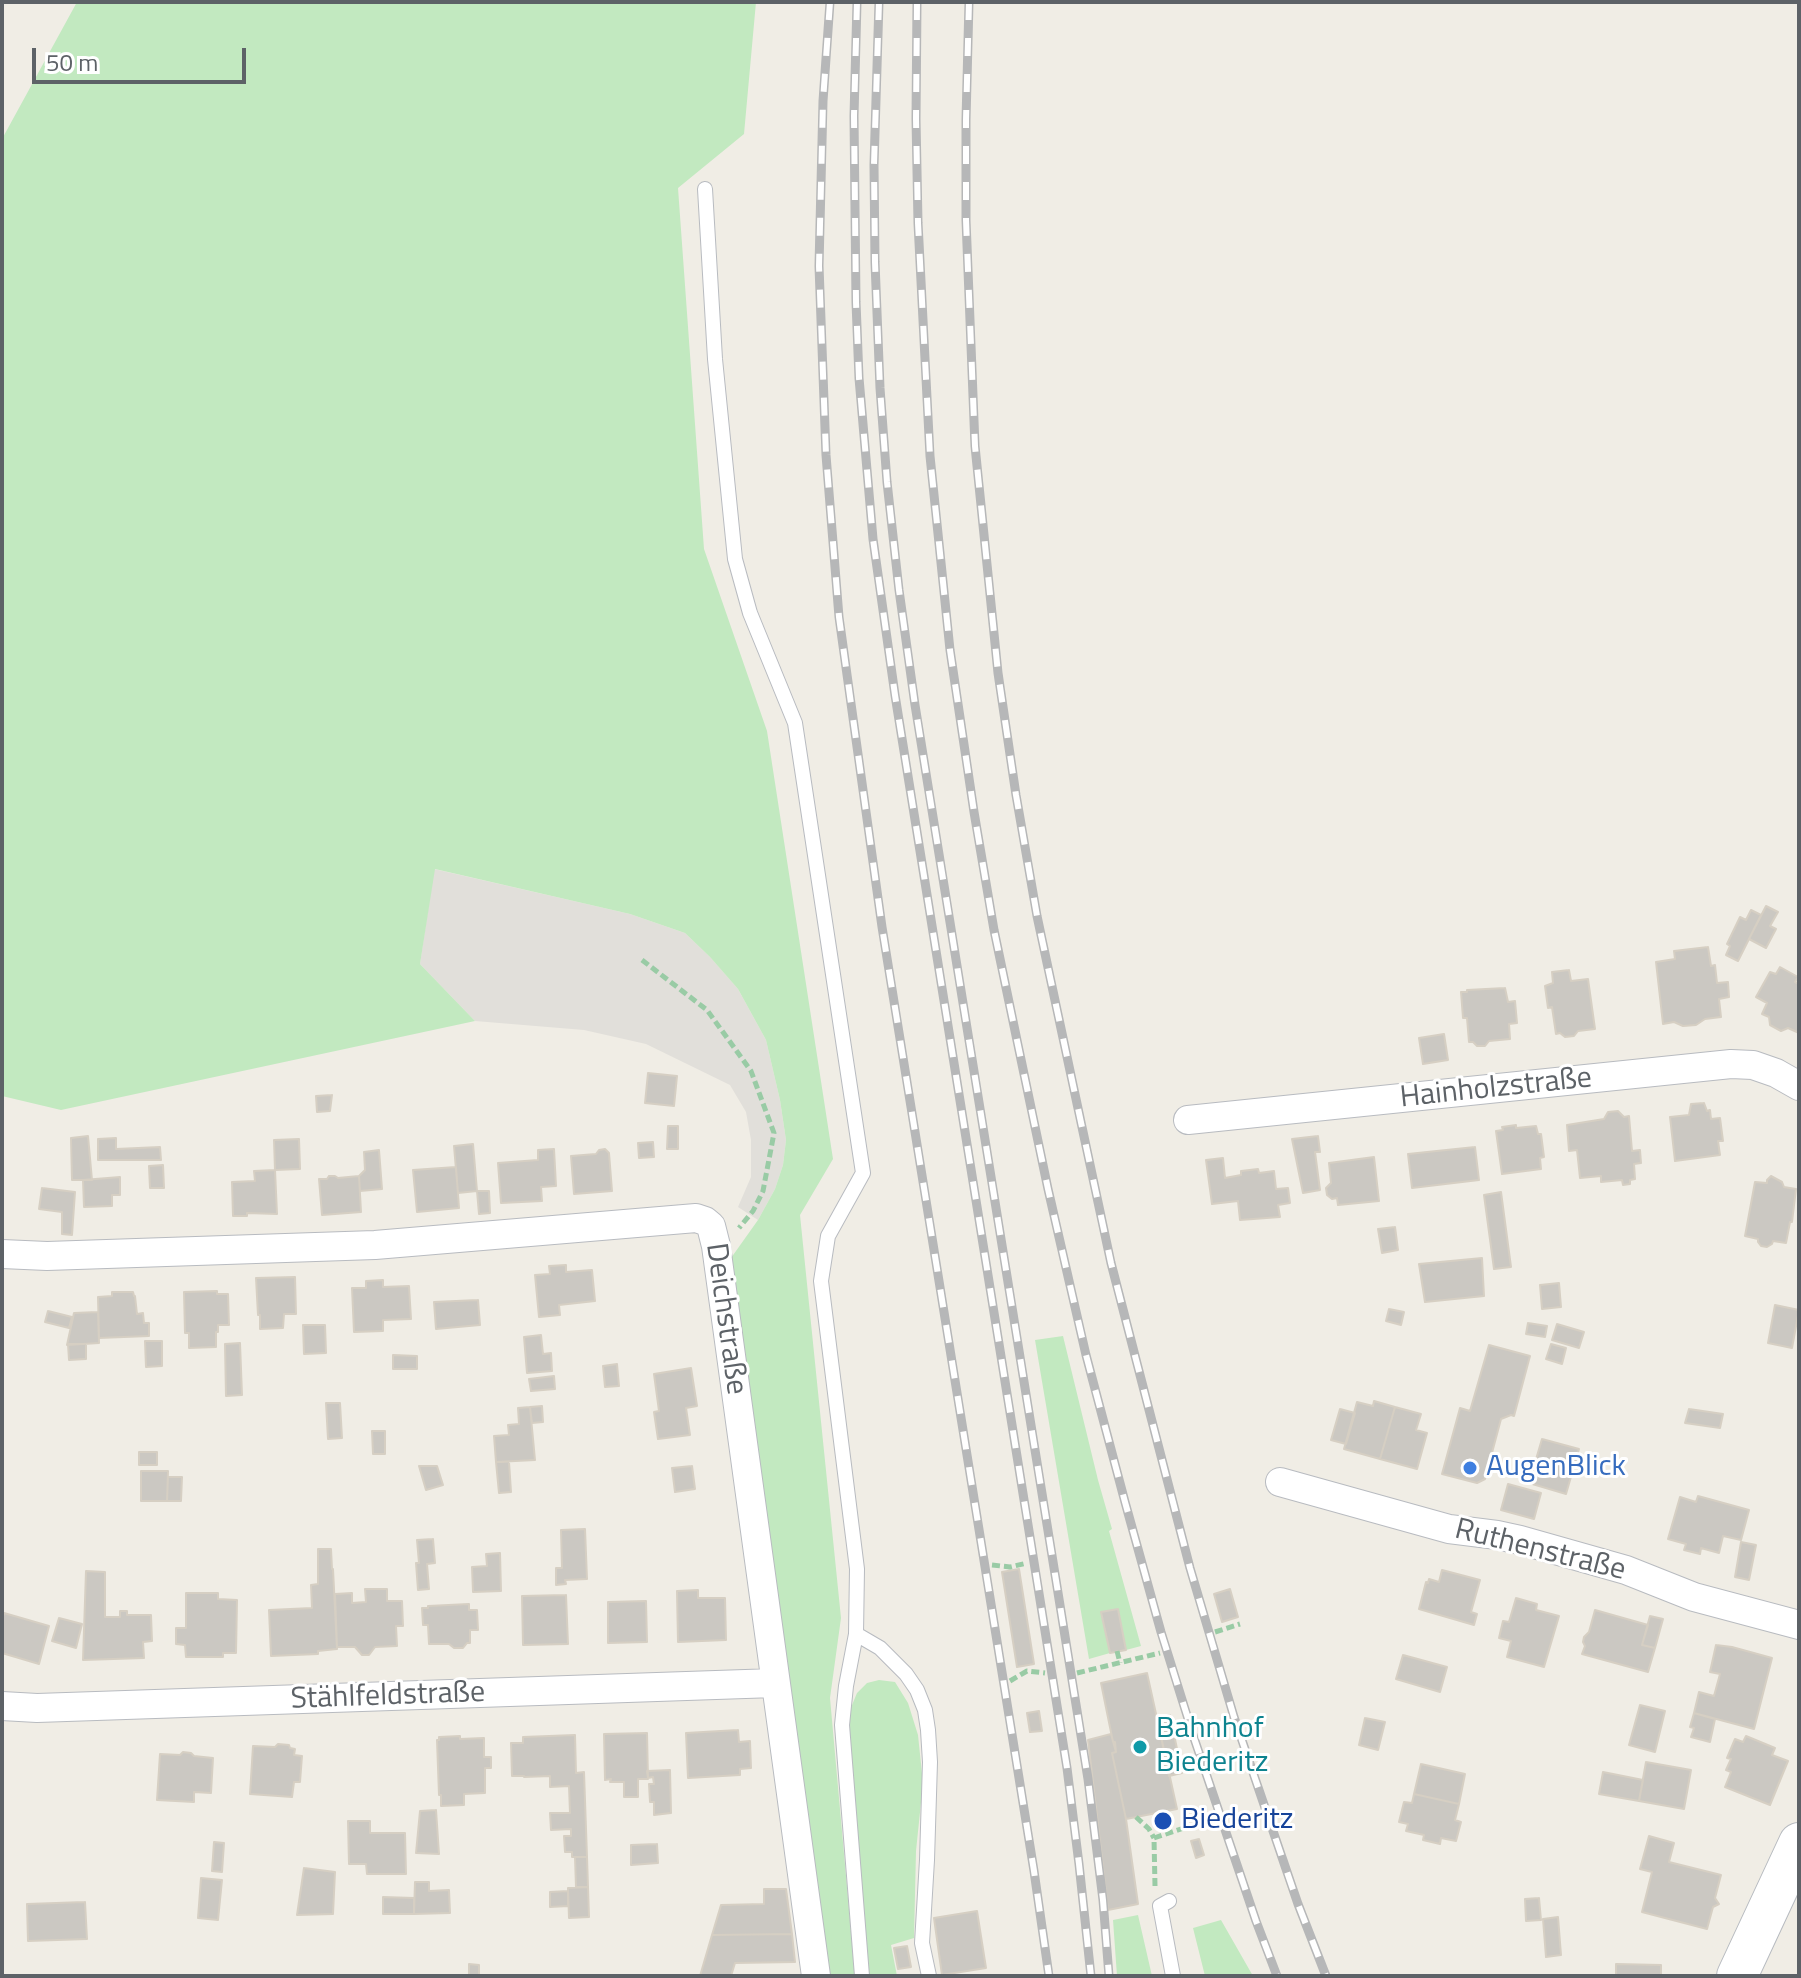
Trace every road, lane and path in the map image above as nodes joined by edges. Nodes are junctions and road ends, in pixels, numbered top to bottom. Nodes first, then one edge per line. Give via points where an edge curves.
1 (705, 189) dead end
2 (642, 960) dead end
3 (1799, 1086) edge
4 (1188, 1120) dead end
5 (716, 1246) junction
6 (2, 1254) edge
7 (1280, 1482) dead end
8 (1027, 1563) dead end
9 (992, 1565) dead end
10 (1240, 1624) dead end
11 (1799, 1625) edge
12 (1215, 1632) dead end
13 (856, 1634) junction
14 (1117, 1651) dead end
15 (1160, 1653) dead end
16 (1120, 1663) junction
17 (1045, 1673) dead end
18 (1077, 1673) dead end
19 (1010, 1681) dead end
20 (775, 1683) junction
21 (2, 1706) edge
22 (1136, 1817) dead end
23 (1184, 1828) dead end
24 (1154, 1838) junction
25 (1799, 1843) edge
26 (1165, 1904) joint
27 (816, 1976) edge
28 (862, 1976) edge
29 (929, 1976) edge
30 (1173, 1976) edge
31 (1737, 1976) edge

1 - 13 lane via 735,559 750,613 795,723 863,1173 828,1236 821,1281 857,1569
2 - 5 path via 707,1010 751,1071 774,1133 763,1191 753,1211
3 - 4 street, Hainholzstraße via 1753,1065 1731,1064
5 - 6 street, Deichstraße via 711,1226 696,1218 375,1245
5 - 20 street, Deichstraße
7 - 11 street, Ruthenstraße via 1449,1529 1520,1540
8 - 9 path
10 - 12 path
13 - 28 lane via 842,1725
13 - 29 lane via 880,1648 906,1674 925,1710 930,1762 922,1943
14 - 16 path
15 - 16 path
16 - 18 path
17 - 19 path via 1027,1671
20 - 21 street, Stählfeldstraße
20 - 27 street, Deichstraße
22 - 24 path
23 - 24 path
24 - 26 path via 1155,1888
25 - 31 street
26 - 30 lane

